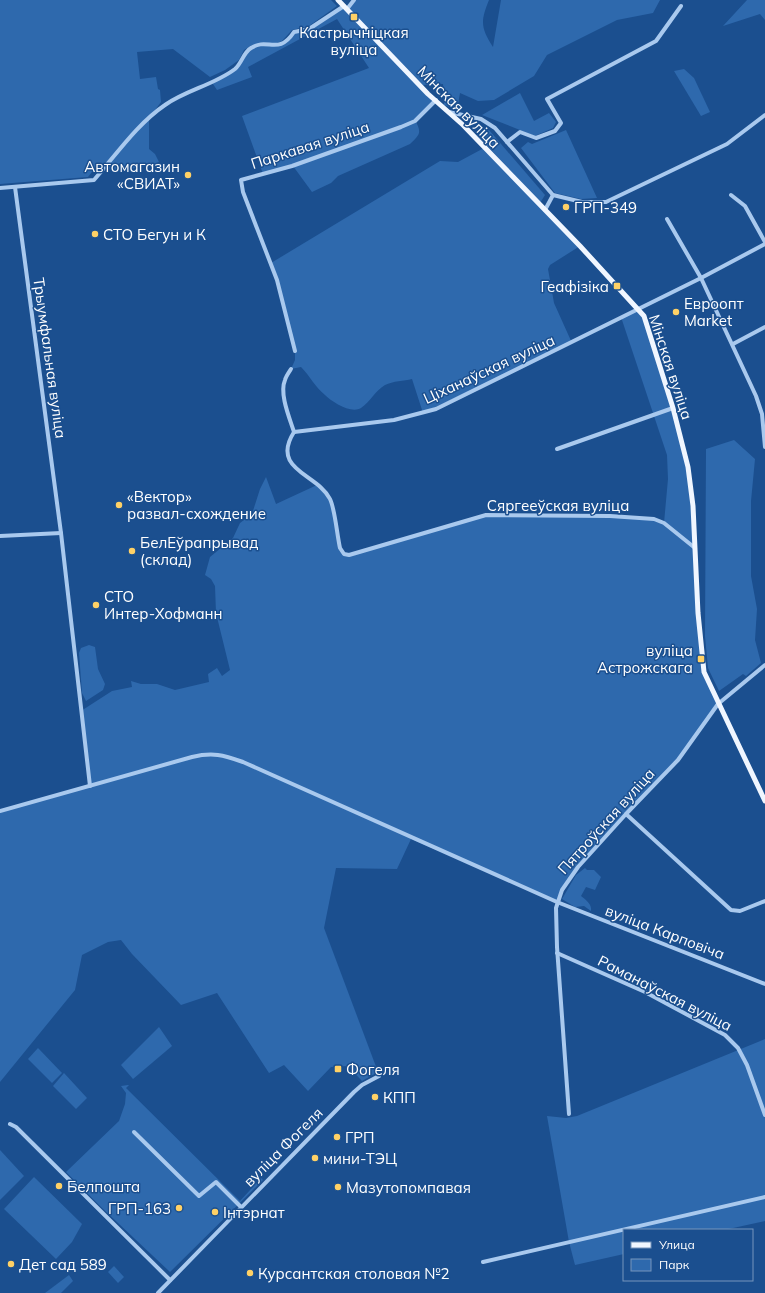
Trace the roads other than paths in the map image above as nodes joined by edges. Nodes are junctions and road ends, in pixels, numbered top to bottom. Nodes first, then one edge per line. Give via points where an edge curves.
1 (338, 0) edge
2 (354, 0) edge
3 (681, 6) dead end
4 (345, 7) junction
5 (436, 100) junction
6 (449, 112) junction
7 (765, 115) edge
8 (507, 142) junction
9 (15, 187) junction
10 (0, 188) edge
11 (554, 195) junction
12 (731, 196) dead end
13 (545, 210) junction
14 (667, 220) dead end
15 (765, 243) edge
16 (701, 278) junction
17 (638, 309) junction
18 (765, 327) edge
19 (733, 344) junction
20 (295, 350) dead end
21 (292, 369) dead end
22 (673, 408) junction
23 (763, 413) edge
24 (294, 432) junction
25 (765, 447) edge
26 (557, 449) dead end
27 (61, 533) junction
28 (0, 536) edge
29 (695, 548) junction
30 (765, 665) edge
31 (718, 704) junction
32 (90, 786) junction
33 (765, 801) edge
34 (0, 811) edge
35 (626, 814) junction
36 (765, 900) edge
37 (557, 902) junction
38 (557, 953) junction
39 (765, 984) edge
40 (379, 1076) dead end
41 (569, 1114) dead end
42 (765, 1115) edge
43 (10, 1124) dead end
44 (134, 1132) dead end
45 (765, 1197) edge
46 (241, 1207) junction
47 (626, 1229) edge
48 (623, 1230) edge
49 (483, 1262) dead end
50 (170, 1280) junction
51 (158, 1293) edge

1 - 4 main road, Мінская вуліца
2 - 4 street
3 - 8 street via 650,46 547,99 561,123 555,131 536,138 520,132
4 - 5 main road, Мінская вуліца
4 - 9 street via 309,29 294,32 282,44 252,47 234,70 163,106 94,180
5 - 6 main road, Мінская вуліца
5 - 20 street, Паркавая вуліца via 415,120 400,127 292,166 240,180 277,280
6 - 8 street via 481,119 495,128
6 - 13 main road, Мінская вуліца
7 - 11 street via 727,144 606,202 582,202
8 - 11 street
9 - 10 street
9 - 27 street, Трыумфальная вуліца
11 - 13 street
12 - 15 street via 745,206
13 - 17 main road, Мінская вуліца
14 - 16 street
15 - 16 street, Ціханаўская вуліца
16 - 17 street, Ціханаўская вуліца
16 - 19 street
17 - 22 main road, Мінская вуліца via 647,322
17 - 24 street, Ціханаўская вуліца via 436,409 394,420
18 - 19 street
19 - 23 street
21 - 24 street via 284,386 285,403
22 - 26 street
22 - 29 main road, Мінская вуліца via 688,467
23 - 25 street
24 - 29 street, Сяргееўская вуліца via 287,452 292,465 330,499 340,548 344,554 349,555 486,515 654,519 664,523
27 - 28 street
27 - 32 street, Трыумфальная вуліца
29 - 31 main road, Мінская вуліца via 702,664
30 - 31 street, Пятроўская вуліца
31 - 33 main road, Мінская вуліца
31 - 35 street, Пятроўская вуліца via 678,760
32 - 34 street, вуліца Карповіча
32 - 37 street, вуліца Карповіча via 192,757 211,753 221,755 243,762
35 - 36 street via 731,910 740,911
35 - 37 street, Пятроўская вуліца via 578,867
37 - 38 street, Пятроўская вуліца
37 - 39 street, вуліца Карповіча
38 - 41 street, Пятроўская вуліца
38 - 42 street, Раманаўская вуліца via 645,992 734,1041
40 - 46 street, вуліца Фогеля via 360,1087
43 - 50 street
44 - 46 street via 199,1196 216,1182
45 - 47 street
46 - 50 street, вуліца Фогеля
48 - 49 street
50 - 51 street, вуліца Фогеля

